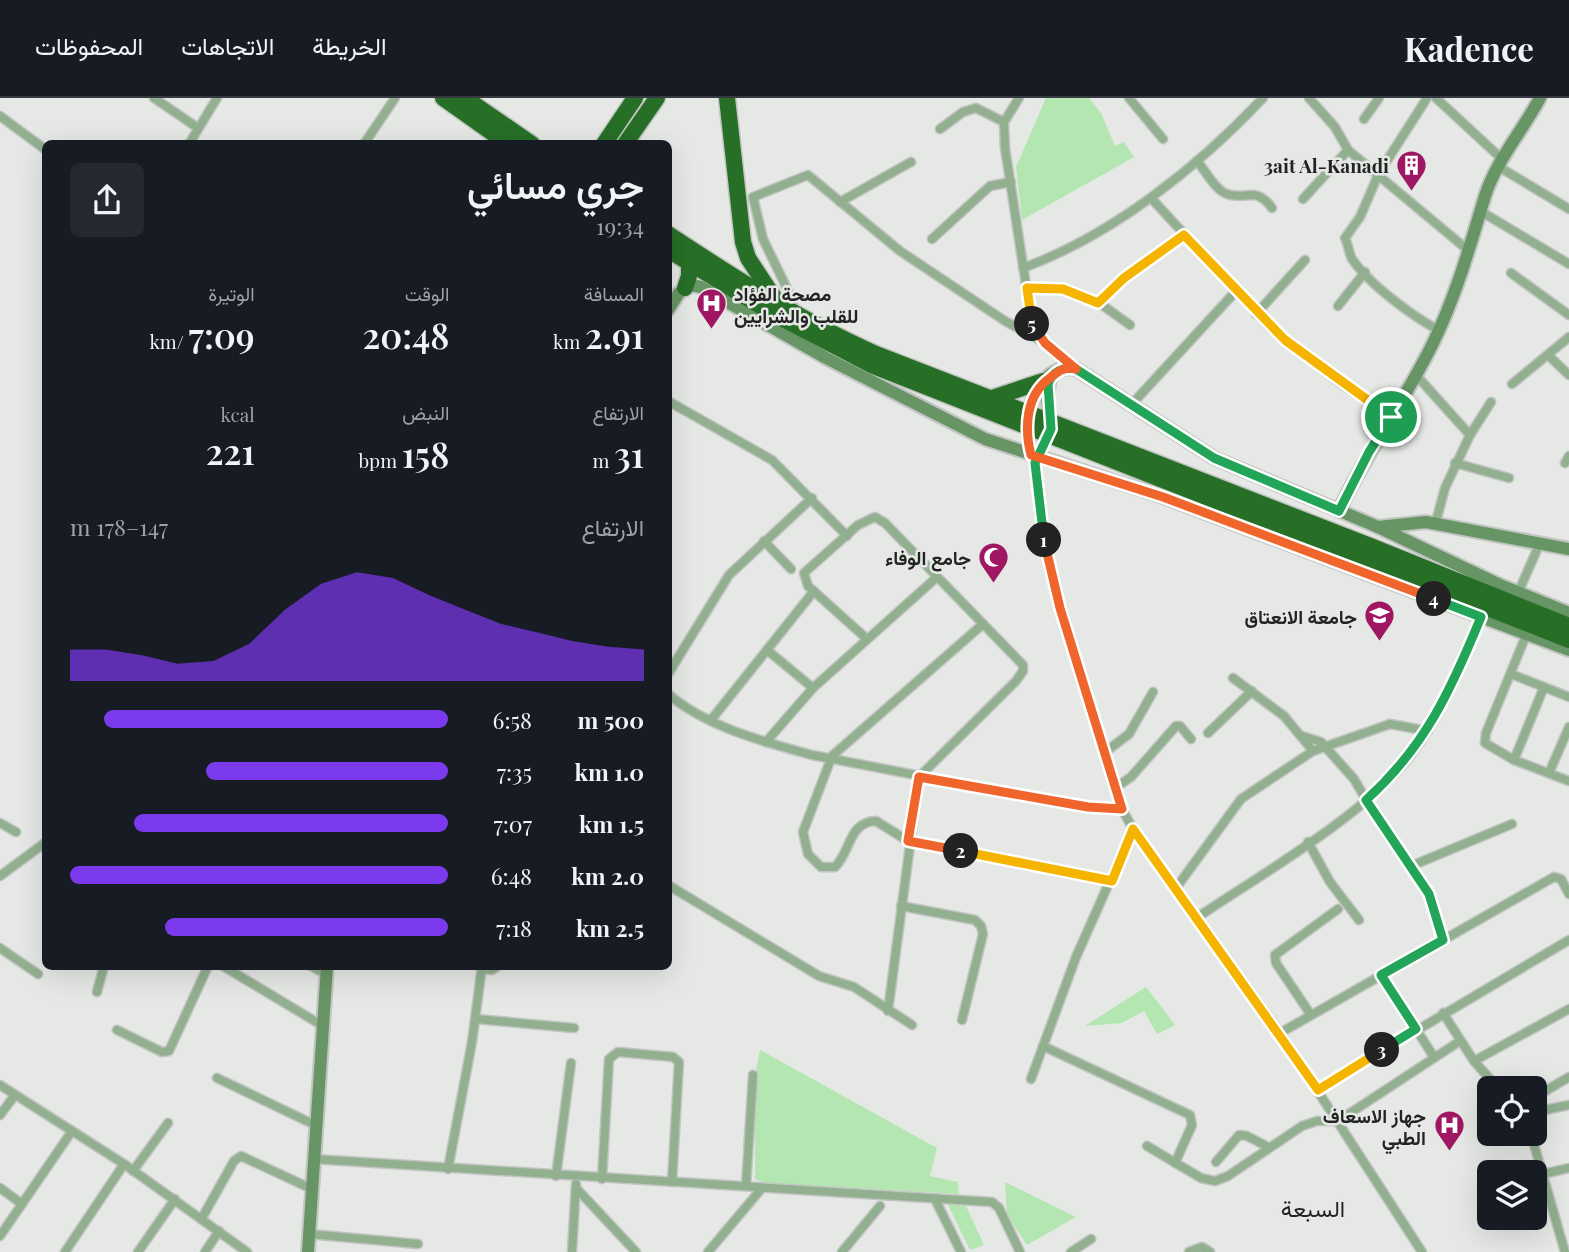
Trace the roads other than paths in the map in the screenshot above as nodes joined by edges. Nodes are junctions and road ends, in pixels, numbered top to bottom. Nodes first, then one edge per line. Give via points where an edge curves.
1 (154, 98) edge
2 (217, 98) edge
3 (395, 98) edge
4 (443, 98) edge
5 (466, 98) edge
6 (635, 98) edge
7 (657, 98) edge
8 (727, 98) edge
9 (1019, 98) edge
10 (1129, 98) edge
11 (1263, 98) edge
12 (1309, 98) edge
13 (1379, 98) edge
14 (1427, 98) edge
15 (1436, 98) edge
16 (1540, 98) edge
17 (0, 116) edge
18 (1364, 119) dead end
19 (1004, 122) junction
20 (198, 128) junction
21 (940, 129) dead end
22 (1163, 139) dead end
23 (191, 140) edge
24 (367, 140) edge
25 (502, 140) edge
26 (526, 140) edge
27 (607, 140) edge
28 (628, 140) edge
29 (42, 147) edge
30 (1348, 150) junction
31 (1197, 160) junction
32 (911, 162) dead end
33 (1501, 163) junction
34 (1379, 173) junction
35 (1011, 182) junction
36 (1151, 198) junction
37 (1303, 199) dead end
38 (840, 202) junction
39 (1272, 208) dead end
40 (1569, 209) edge
41 (1482, 212) junction
42 (1184, 235) junction
43 (672, 236) edge
44 (932, 239) dead end
45 (1469, 251) junction
46 (672, 252) edge
47 (1305, 260) dead end
48 (688, 262) junction
49 (1569, 264) edge
50 (1024, 268) junction
51 (1365, 272) junction
52 (1511, 273) dead end
53 (685, 288) junction
54 (1027, 288) junction
55 (1236, 291) junction
56 (1098, 303) junction
57 (672, 305) edge
58 (783, 305) junction
59 (1338, 306) dead end
60 (1256, 314) junction
61 (1569, 316) edge
62 (1130, 325) dead end
63 (1438, 330) junction
64 (1569, 337) edge
65 (1045, 343) junction
66 (1548, 355) junction
67 (1076, 369) junction
68 (1416, 375) junction
69 (1569, 375) edge
70 (1046, 380) junction
71 (1513, 384) dead end
72 (989, 399) junction
73 (1491, 402) dead end
74 (672, 403) edge
75 (1132, 404) junction
76 (1391, 417) junction
77 (1029, 421) junction
78 (1470, 435) junction
79 (1042, 447) junction
80 (1455, 463) junction
81 (1509, 478) dead end
82 (812, 498) junction
83 (1339, 511) junction
84 (1435, 525) junction
85 (1378, 527) junction
86 (846, 536) junction
87 (764, 541) junction
88 (1540, 543) junction
89 (1569, 549) edge
90 (792, 569) dead end
91 (937, 578) junction
92 (814, 591) junction
93 (1518, 593) junction
94 (1569, 613) edge
95 (1481, 617) junction
96 (983, 624) junction
97 (1569, 626) edge
98 (1527, 634) junction
99 (867, 639) junction
100 (1569, 640) edge
101 (767, 650) junction
102 (1569, 650) edge
103 (672, 667) edge
104 (1511, 674) junction
105 (1233, 678) dead end
106 (1544, 687) junction
107 (813, 688) junction
108 (1252, 691) junction
109 (1153, 692) dead end
110 (672, 696) edge
111 (1569, 697) edge
112 (711, 720) junction
113 (1569, 727) edge
114 (1428, 731) junction
115 (1208, 733) dead end
116 (1301, 736) junction
117 (1191, 739) dead end
118 (766, 742) junction
119 (1325, 746) junction
120 (1313, 751) junction
121 (1104, 753) junction
122 (830, 759) junction
123 (1514, 760) junction
124 (1549, 773) junction
125 (919, 777) junction
126 (1569, 781) edge
127 (1115, 788) junction
128 (1366, 800) junction
129 (1122, 809) junction
130 (0, 823) edge
131 (1512, 824) dead end
132 (1133, 829) junction
133 (16, 832) dead end
134 (908, 841) junction
135 (1308, 842) junction
136 (42, 845) edge
137 (1410, 866) junction
138 (0, 876) edge
139 (1112, 881) junction
140 (672, 887) edge
141 (1176, 888) junction
142 (1569, 894) edge
143 (901, 906) junction
144 (1338, 909) dead end
145 (1198, 916) junction
146 (1359, 920) dead end
147 (1443, 940) junction
148 (1569, 940) edge
149 (0, 948) edge
150 (102, 970) edge
151 (206, 970) edge
152 (230, 970) edge
153 (327, 970) edge
154 (482, 970) edge
155 (38, 974) dead end
156 (1381, 975) junction
157 (97, 992) dead end
158 (1569, 1009) edge
159 (888, 1011) junction
160 (1443, 1013) junction
161 (1311, 1015) junction
162 (476, 1019) junction
163 (962, 1020) dead end
164 (912, 1025) dead end
165 (323, 1026) junction
166 (573, 1028) dead end
167 (1416, 1029) junction
168 (117, 1030) dead end
169 (1280, 1033) junction
170 (1460, 1041) junction
171 (1043, 1046) junction
172 (1434, 1057) junction
173 (1474, 1061) junction
174 (571, 1063) dead end
175 (753, 1075) dead end
176 (1487, 1076) edge
177 (1569, 1077) edge
178 (217, 1078) dead end
179 (1031, 1079) dead end
180 (0, 1085) edge
181 (1318, 1090) junction
182 (1547, 1090) edge
183 (15, 1095) junction
184 (1569, 1105) edge
185 (1547, 1110) edge
186 (0, 1115) edge
187 (1338, 1121) junction
188 (168, 1123) dead end
189 (315, 1125) junction
190 (72, 1130) junction
191 (1147, 1146) dead end
192 (1268, 1147) junction
193 (313, 1159) junction
194 (1216, 1162) dead end
195 (1175, 1163) junction
196 (124, 1164) junction
197 (1569, 1168) edge
198 (448, 1169) junction
199 (133, 1171) junction
200 (1547, 1173) edge
201 (556, 1176) junction
202 (576, 1177) junction
203 (602, 1179) junction
204 (671, 1182) junction
205 (746, 1186) junction
206 (0, 1188) edge
207 (576, 1188) junction
208 (762, 1188) junction
209 (1547, 1188) edge
210 (312, 1189) junction
211 (174, 1199) junction
212 (935, 1199) junction
213 (22, 1204) junction
214 (880, 1206) dead end
215 (202, 1218) junction
216 (219, 1231) junction
217 (309, 1234) junction
218 (0, 1236) edge
219 (1091, 1239) dead end
220 (418, 1244) dead end
221 (65, 1252) edge
222 (138, 1252) edge
223 (205, 1252) edge
224 (247, 1252) edge
225 (308, 1252) edge
226 (572, 1252) edge
227 (636, 1252) edge
228 (708, 1252) edge
229 (842, 1252) edge
230 (961, 1252) edge
231 (1020, 1252) edge
232 (1071, 1252) edge
233 (1189, 1252) edge
234 (1210, 1252) edge
235 (1422, 1252) edge
236 (1565, 1252) edge

1 - 20 street
2 - 20 street
3 - 24 street
4 - 25 highway
5 - 26 highway
6 - 27 highway
7 - 28 highway
8 - 58 highway via 743,242 748,258
9 - 19 street
10 - 22 street
11 - 31 street
12 - 30 street
13 - 18 street
14 - 34 street
15 - 33 street
16 - 33 street
17 - 29 street
19 - 21 street via 976,108
19 - 35 street
20 - 23 street
30 - 34 street
30 - 37 street
31 - 36 street
31 - 39 street via 1223,192 1253,194
32 - 38 street
33 - 40 street
33 - 41 street
34 - 45 street
34 - 51 street via 1360,217 1345,237 1350,255
35 - 44 street via 990,186
35 - 50 street
36 - 42 street
36 - 50 street via 1055,256
38 - 58 street via 808,174 753,197 763,239 793,301
38 - 65 street via 900,251
41 - 45 street
41 - 49 street
42 - 55 street
42 - 56 street
43 - 58 highway
45 - 63 street
46 - 48 highway
47 - 60 street
48 - 53 highway
48 - 77 highway via 841,351
50 - 54 street
51 - 59 street
51 - 63 street via 1409,313
52 - 61 street
53 - 57 street
53 - 79 street via 701,287 985,439
54 - 56 street via 1063,289
54 - 65 street via 1032,324
55 - 60 street
55 - 75 street
56 - 62 street
58 - 72 highway via 876,355
60 - 76 street via 1304,356
63 - 68 street
64 - 66 street
65 - 67 street
66 - 69 street
66 - 71 street
67 - 70 street via 1062,369
67 - 75 street
68 - 76 street
68 - 78 street
70 - 72 highway
70 - 77 street via 1032,398
70 - 79 street
72 - 77 highway
73 - 78 street
74 - 82 street via 772,460
75 - 83 street via 1214,458
76 - 83 street
77 - 79 highway
77 - 79 street
78 - 80 street
79 - 95 street
79 - 97 highway
79 - 100 highway via 1372,560
79 - 121 street via 1049,566
80 - 81 street
80 - 84 street
82 - 86 street
82 - 87 street
83 - 85 street
84 - 85 street via 1413,522
84 - 88 street
85 - 93 street
86 - 91 street via 875,517
86 - 92 street via 806,569 804,579
87 - 90 street
87 - 103 street via 722,585
88 - 89 street
88 - 93 street
91 - 96 street
91 - 99 street
92 - 99 street
92 - 101 street
93 - 94 street
95 - 98 street
95 - 114 street
96 - 122 street
96 - 125 street via 1019,660 1023,671
98 - 102 street
98 - 104 street
99 - 107 street
101 - 107 street
101 - 112 street
104 - 106 street
104 - 123 street via 1484,740
105 - 108 street
106 - 111 street
106 - 123 street
107 - 118 street
108 - 115 street
108 - 116 street
109 - 121 street via 1129,734
110 - 112 street
112 - 118 street
113 - 124 street
114 - 119 street via 1390,724
114 - 128 street via 1409,758
116 - 119 street via 1316,738
116 - 120 street
117 - 127 street via 1176,726
118 - 122 street
119 - 120 street
119 - 128 street
120 - 141 street via 1241,799
121 - 127 street
122 - 125 street
122 - 134 street via 804,827 804,844 811,858 825,869 835,867 853,834 871,821 881,822
123 - 124 street
124 - 126 street
125 - 129 street
125 - 134 street
127 - 129 street
128 - 135 street
128 - 137 street
129 - 132 street
130 - 133 street
131 - 137 street
132 - 139 street
132 - 141 street
134 - 139 street
134 - 143 street
135 - 145 street
135 - 146 street
136 - 138 street
137 - 147 street via 1429,894
139 - 171 street via 1076,957
140 - 159 street via 819,976 854,988
141 - 145 street
142 - 147 street via 1561,879 1554,877
143 - 159 street
143 - 163 street via 975,920 981,926 983,934
144 - 161 street via 1275,955
145 - 169 street
147 - 156 street
148 - 160 street
149 - 155 street
150 - 157 street
151 - 168 street via 169,1051 162,1052
152 - 165 street
153 - 165 street
154 - 162 street
156 - 161 street
156 - 167 street
158 - 173 street
159 - 164 street
160 - 167 street
160 - 170 street
161 - 169 street
162 - 166 street
162 - 198 street
165 - 189 street
167 - 172 street
167 - 181 street
169 - 181 street
170 - 172 street
170 - 173 street
171 - 179 street
171 - 195 street via 1190,1115 1192,1125
172 - 187 street
173 - 176 street
174 - 201 street
175 - 205 street
177 - 182 street
178 - 189 street
180 - 183 street
181 - 187 street
183 - 186 street
183 - 190 street
184 - 185 street
187 - 192 street via 1310,1123
187 - 235 street
188 - 199 street
189 - 193 street
190 - 196 street
190 - 213 street
191 - 195 street
192 - 194 street via 1239,1135
192 - 195 street via 1215,1181
193 - 198 street
193 - 210 street
196 - 199 street
196 - 221 street
197 - 200 street
198 - 201 street
199 - 211 street
201 - 202 street
202 - 203 street
202 - 207 street
203 - 204 street
203 - 204 street via 609,1059 618,1052 673,1057 679,1062
204 - 205 street
205 - 208 street
206 - 213 street
207 - 226 street
207 - 227 street
208 - 212 street
208 - 228 street
209 - 236 street
210 - 215 street via 241,1156
210 - 217 street
211 - 215 street
211 - 222 street
212 - 230 street
212 - 231 street via 994,1203
213 - 218 street
214 - 229 street
215 - 216 street
216 - 223 street
216 - 224 street
217 - 220 street
217 - 225 street
219 - 232 street
233 - 234 street via 1202,1247

